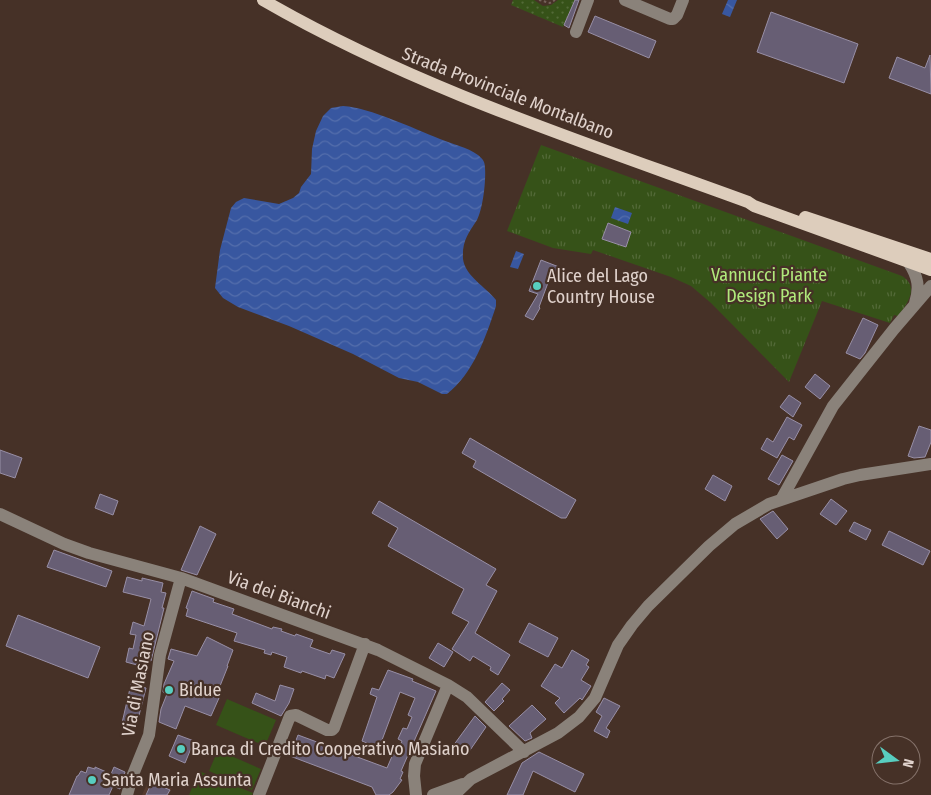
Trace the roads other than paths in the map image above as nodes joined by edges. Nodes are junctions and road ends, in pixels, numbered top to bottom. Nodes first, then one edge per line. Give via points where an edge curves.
1 (263, 0) edge
2 (588, 0) edge
3 (625, 0) edge
4 (683, 0) edge
5 (576, 32) dead end
6 (748, 202) junction
7 (931, 259) edge
8 (909, 263) junction
9 (931, 270) edge
10 (931, 286) edge
11 (931, 297) edge
12 (915, 304) junction
13 (894, 329) junction
14 (931, 464) edge
15 (781, 500) junction
16 (0, 514) edge
17 (181, 578) junction
18 (365, 644) junction
19 (448, 685) junction
20 (524, 752) junction
21 (414, 782) junction
22 (465, 784) junction
23 (437, 794) edge
24 (127, 795) edge
25 (260, 795) edge
26 (416, 795) edge
27 (454, 795) edge

1 - 6 main road, Strada Provinciale Montalbano via 366,55 428,83
2 - 5 street
3 - 4 street via 673,19
6 - 7 main road, Strada Provinciale Montalbano via 755,201
6 - 8 main road, Strada Provinciale Montalbano
8 - 9 main road, Strada Provinciale Montalbano
8 - 12 street via 918,282
10 - 12 street
11 - 13 street
12 - 13 street
13 - 15 street via 833,406
14 - 15 street via 852,476
15 - 20 street via 764,506 735,524 695,559 625,634 588,707 569,725
16 - 17 street, Via dei Bianchi via 88,553
17 - 18 street, Via dei Bianchi
17 - 24 street, Via di Masiano via 160,655 149,735
18 - 19 street, Via dei Bianchi
18 - 25 street via 334,728 327,730 296,715 290,716
19 - 20 street, Via dei Bianchi via 475,704
19 - 21 street via 415,764
20 - 22 street
21 - 23 street
21 - 26 street
22 - 23 street
22 - 27 street

